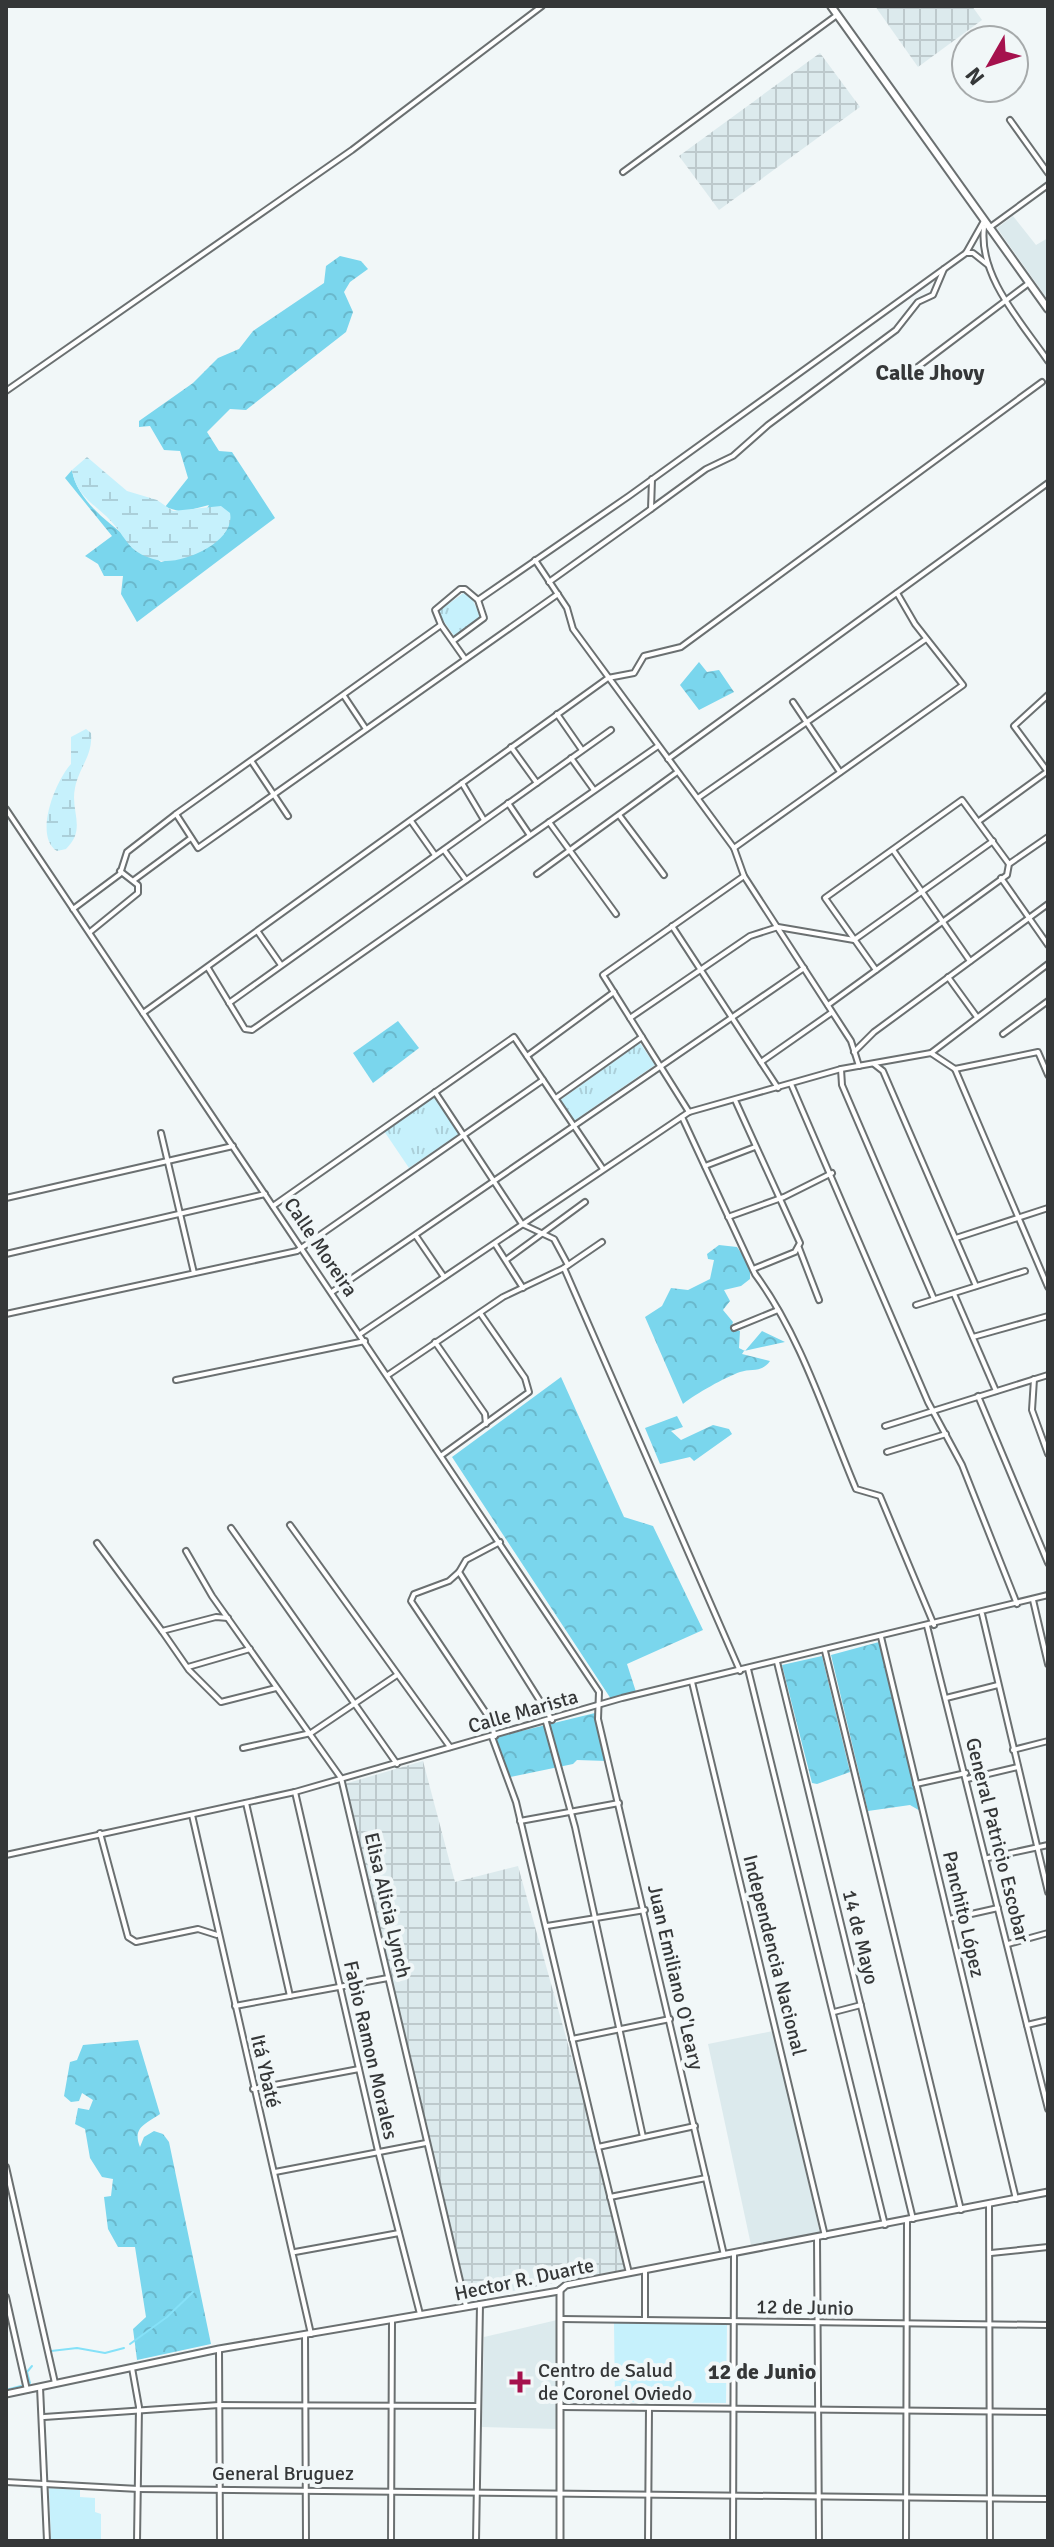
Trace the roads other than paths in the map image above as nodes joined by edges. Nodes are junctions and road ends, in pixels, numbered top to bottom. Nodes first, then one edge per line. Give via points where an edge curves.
1 (542, 6) edge
2 (831, 6) edge
3 (837, 15) junction
4 (1010, 120) dead end
5 (623, 172) dead end
6 (1048, 173) edge
7 (1048, 185) edge
8 (984, 221) junction
9 (989, 228) junction
10 (966, 253) junction
11 (990, 267) junction
12 (944, 269) junction
13 (1029, 283) junction
14 (1006, 301) junction
15 (1048, 309) edge
16 (1048, 361) edge
17 (915, 369) dead end
18 (1042, 382) dead end
19 (6, 391) edge
20 (652, 479) junction
21 (1048, 483) edge
22 (651, 509) junction
23 (535, 560) junction
24 (549, 582) junction
25 (897, 593) junction
26 (558, 594) junction
27 (478, 600) junction
28 (441, 625) junction
29 (926, 639) junction
30 (453, 641) junction
31 (465, 659) junction
32 (608, 678) junction
33 (1048, 695) edge
34 (344, 696) junction
35 (793, 702) dead end
36 (557, 714) junction
37 (807, 722) junction
38 (366, 729) junction
39 (611, 730) dead end
40 (658, 746) junction
41 (511, 747) junction
42 (582, 750) junction
43 (571, 758) junction
44 (667, 759) junction
45 (252, 761) junction
46 (1048, 771) edge
47 (840, 772) junction
48 (676, 773) junction
49 (462, 783) junction
50 (537, 783) junction
51 (594, 790) junction
52 (274, 793) junction
53 (698, 798) junction
54 (508, 803) junction
55 (6, 809) edge
56 (176, 814) junction
57 (619, 815) junction
58 (288, 816) dead end
59 (484, 820) junction
60 (411, 821) junction
61 (979, 821) junction
62 (549, 822) junction
63 (530, 835) junction
64 (1048, 837) edge
65 (191, 838) junction
66 (993, 841) junction
67 (734, 848) junction
68 (443, 849) junction
69 (570, 850) junction
70 (893, 850) junction
71 (435, 855) junction
72 (1009, 864) junction
73 (120, 871) junction
74 (537, 874) dead end
75 (664, 875) dead end
76 (744, 876) junction
77 (1001, 878) junction
78 (134, 880) junction
79 (466, 880) junction
80 (922, 892) junction
81 (1048, 904) edge
82 (73, 909) junction
83 (616, 914) dead end
84 (1027, 918) junction
85 (942, 920) junction
86 (672, 926) junction
87 (778, 927) junction
88 (258, 932) junction
89 (89, 933) junction
90 (854, 940) junction
91 (1048, 945) edge
92 (970, 961) junction
93 (1048, 964) edge
94 (281, 965) junction
95 (208, 968) junction
96 (804, 968) junction
97 (701, 970) junction
98 (876, 970) junction
99 (948, 977) junction
100 (614, 992) junction
101 (1048, 1002) edge
102 (229, 1003) junction
103 (828, 1005) junction
104 (143, 1013) junction
105 (832, 1013) junction
106 (732, 1017) junction
107 (977, 1017) junction
108 (630, 1018) junction
109 (1003, 1034) dead end
110 (642, 1037) junction
111 (854, 1052) junction
112 (931, 1053) junction
113 (527, 1056) junction
114 (761, 1062) junction
115 (874, 1064) junction
116 (661, 1066) junction
117 (859, 1066) junction
118 (841, 1069) junction
119 (955, 1069) junction
120 (1048, 1075) edge
121 (543, 1080) junction
122 (791, 1084) junction
123 (778, 1088) junction
124 (435, 1092) junction
125 (556, 1099) junction
126 (735, 1099) junction
127 (689, 1112) junction
128 (682, 1116) junction
129 (574, 1126) junction
130 (161, 1133) dead end
131 (463, 1135) junction
132 (233, 1146) junction
133 (755, 1147) junction
134 (168, 1161) junction
135 (705, 1166) junction
136 (603, 1169) junction
137 (832, 1173) junction
138 (494, 1182) junction
139 (265, 1194) junction
140 (6, 1198) edge
141 (779, 1199) junction
142 (585, 1202) dead end
143 (273, 1206) junction
144 (1048, 1208) edge
145 (180, 1214) junction
146 (728, 1217) junction
147 (1018, 1217) junction
148 (522, 1224) junction
149 (541, 1234) junction
150 (416, 1235) junction
151 (956, 1238) junction
152 (602, 1242) dead end
153 (495, 1244) junction
154 (302, 1248) junction
155 (799, 1248) junction
156 (6, 1254) edge
157 (506, 1260) junction
158 (566, 1266) junction
159 (753, 1269) junction
160 (1025, 1271) dead end
161 (194, 1273) junction
162 (444, 1277) junction
163 (976, 1286) junction
164 (1048, 1287) edge
165 (523, 1288) junction
166 (332, 1292) junction
167 (954, 1294) junction
168 (934, 1299) junction
169 (819, 1300) dead end
170 (916, 1305) dead end
171 (778, 1310) junction
172 (480, 1313) junction
173 (6, 1314) edge
174 (1048, 1316) edge
175 (734, 1328) dead end
176 (360, 1334) junction
177 (973, 1337) junction
178 (365, 1341) junction
179 (435, 1342) junction
180 (388, 1375) junction
181 (1048, 1375) edge
182 (1034, 1379) junction
183 (176, 1380) dead end
184 (996, 1391) junction
185 (978, 1396) junction
186 (933, 1411) junction
187 (486, 1425) junction
188 (885, 1426) dead end
189 (946, 1434) junction
190 (887, 1452) dead end
191 (1048, 1454) edge
192 (442, 1455) junction
193 (290, 1525) dead end
194 (231, 1528) dead end
195 (500, 1542) junction
196 (97, 1543) dead end
197 (186, 1551) dead end
198 (1048, 1563) edge
199 (459, 1572) junction
200 (1048, 1595) edge
201 (1033, 1600) junction
202 (1017, 1604) junction
203 (981, 1613) junction
204 (228, 1618) junction
205 (930, 1626) junction
206 (162, 1631) junction
207 (881, 1637) junction
208 (250, 1649) junction
209 (825, 1651) junction
210 (777, 1662) junction
211 (1048, 1664) edge
212 (188, 1667) junction
213 (748, 1669) junction
214 (740, 1671) junction
215 (397, 1675) junction
216 (692, 1682) junction
217 (998, 1685) junction
218 (276, 1688) junction
219 (946, 1698) junction
220 (354, 1703) junction
221 (601, 1707) junction
222 (549, 1721) junction
223 (311, 1733) junction
224 (494, 1737) junction
225 (1048, 1741) edge
226 (243, 1748) dead end
227 (450, 1748) junction
228 (1013, 1750) junction
229 (397, 1764) junction
230 (1018, 1767) junction
231 (967, 1776) junction
232 (341, 1778) junction
233 (916, 1784) junction
234 (295, 1792) junction
235 (246, 1803) junction
236 (619, 1803) junction
237 (571, 1813) junction
238 (192, 1815) junction
239 (520, 1821) junction
240 (100, 1833) junction
241 (1048, 1845) edge
242 (1038, 1847) junction
243 (6, 1855) edge
244 (988, 1858) junction
245 (1048, 1892) edge
246 (998, 1908) junction
247 (645, 1910) junction
248 (594, 1919) junction
249 (949, 1919) junction
250 (547, 1926) junction
251 (1048, 1933) edge
252 (217, 1935) junction
253 (1007, 1944) junction
254 (388, 1978) junction
255 (341, 1986) junction
256 (290, 1996) junction
257 (861, 2005) junction
258 (235, 2006) junction
259 (834, 2012) junction
260 (670, 2019) junction
261 (1048, 2020) edge
262 (1027, 2025) junction
263 (621, 2031) junction
264 (572, 2039) junction
265 (359, 2069) junction
266 (253, 2089) junction
267 (1048, 2109) edge
268 (695, 2126) junction
269 (643, 2137) junction
270 (426, 2143) junction
271 (598, 2147) junction
272 (378, 2151) junction
273 (6, 2167) edge
274 (275, 2172) junction
275 (707, 2178) junction
276 (1048, 2192) edge
277 (610, 2197) junction
278 (1016, 2199) junction
279 (989, 2204) junction
280 (961, 2210) junction
281 (910, 2220) junction
282 (885, 2225) junction
283 (399, 2233) junction
284 (825, 2236) junction
285 (817, 2238) junction
286 (1048, 2247) edge
287 (294, 2252) junction
288 (990, 2253) junction
289 (734, 2254) junction
290 (724, 2255) junction
291 (645, 2270) junction
292 (629, 2273) junction
293 (560, 2290) junction
294 (6, 2297) edge
295 (480, 2304) junction
296 (467, 2308) junction
297 (420, 2316) junction
298 (561, 2319) junction
299 (645, 2319) junction
300 (392, 2321) junction
301 (733, 2321) junction
302 (820, 2324) junction
303 (907, 2325) junction
304 (1048, 2325) edge
305 (991, 2326) junction
306 (308, 2335) junction
307 (219, 2349) junction
308 (132, 2367) junction
309 (55, 2384) junction
310 (40, 2387) junction
311 (27, 2390) junction
312 (6, 2394) edge
313 (219, 2405) junction
314 (308, 2405) junction
315 (392, 2406) junction
316 (478, 2406) junction
317 (139, 2407) junction
318 (562, 2407) junction
319 (649, 2408) junction
320 (819, 2408) junction
321 (732, 2409) junction
322 (906, 2410) junction
323 (991, 2412) junction
324 (1048, 2412) edge
325 (44, 2417) junction
326 (6, 2482) edge
327 (45, 2483) junction
328 (139, 2489) junction
329 (220, 2489) junction
330 (307, 2489) junction
331 (392, 2489) junction
332 (477, 2490) junction
333 (561, 2491) junction
334 (648, 2493) junction
335 (733, 2495) junction
336 (818, 2496) junction
337 (905, 2496) junction
338 (990, 2498) junction
339 (1048, 2499) edge
340 (47, 2541) edge
341 (137, 2541) edge
342 (220, 2541) edge
343 (306, 2541) edge
344 (391, 2541) edge
345 (476, 2541) edge
346 (560, 2541) edge
347 (648, 2541) edge
348 (733, 2541) edge
349 (819, 2541) edge
350 (906, 2541) edge
351 (990, 2541) edge

1 - 19 street via 352,150
2 - 3 main road
3 - 5 street
3 - 8 main road
4 - 6 street
7 - 9 street
8 - 9 main road
8 - 10 street
8 - 11 street via 982,240
9 - 13 main road
10 - 11 street
10 - 12 street
11 - 14 street
12 - 20 street
12 - 22 street via 933,295 918,302 896,330 733,456
13 - 14 street
13 - 15 main road
14 - 16 street
14 - 17 street
18 - 32 street via 681,647 644,656 634,673
20 - 22 street
20 - 23 street
21 - 25 street
22 - 24 street
23 - 24 street
23 - 27 street
24 - 26 street
25 - 29 street
25 - 44 street
26 - 31 street
26 - 32 street via 573,629
27 - 28 street via 460,589 436,607
27 - 30 street via 483,621
28 - 30 street
28 - 34 street
29 - 37 street
29 - 47 street via 963,685
30 - 31 street
31 - 38 street
32 - 36 street
32 - 40 street
33 - 46 street via 1014,726
34 - 38 street
34 - 45 street
35 - 37 street
36 - 41 street
36 - 42 street
37 - 47 street
37 - 53 street
38 - 52 street
39 - 42 street
40 - 44 street
40 - 51 street
41 - 49 street
41 - 50 street
42 - 43 street
43 - 50 street
43 - 51 street
44 - 48 street
45 - 52 street
45 - 56 street
46 - 61 street
47 - 67 street
48 - 53 street
48 - 57 street
49 - 59 street
49 - 60 street
50 - 54 street
51 - 62 street
52 - 58 street
52 - 65 street via 198,848
53 - 67 street
54 - 59 street
54 - 63 street
55 - 82 street, Calle Moreira
56 - 65 street
56 - 73 street via 127,852
57 - 69 street
57 - 75 street
59 - 68 street
60 - 71 street
60 - 88 street
61 - 66 street
61 - 70 street via 962,800
62 - 63 street
62 - 69 street
63 - 79 street
64 - 72 street
65 - 78 street
66 - 72 street
66 - 80 street
67 - 76 street
68 - 71 street
68 - 79 street
69 - 74 street
69 - 83 street
70 - 80 street
70 - 90 street via 825,898
71 - 94 street
72 - 77 street
73 - 78 street
73 - 82 street
76 - 86 street
76 - 87 street
77 - 84 street
77 - 85 street
78 - 89 street via 138,893
79 - 102 street via 252,1030 245,1029
80 - 85 street
80 - 90 street
81 - 84 street
82 - 89 street, Calle Moreira
84 - 91 street
84 - 92 street
85 - 92 street
85 - 98 street
86 - 97 street
86 - 100 street via 603,975
87 - 90 street
87 - 96 street
87 - 97 street via 750,936
88 - 94 street
88 - 95 street
89 - 104 street, Calle Moreira
90 - 98 street
92 - 99 street
93 - 107 street
94 - 102 street
95 - 102 street
95 - 104 street
96 - 103 street
96 - 106 street
97 - 106 street
97 - 108 street
98 - 103 street
99 - 107 street
99 - 111 street
100 - 108 street
100 - 113 street
101 - 109 street
103 - 105 street
104 - 132 street, Calle Moreira
105 - 111 street
105 - 114 street
106 - 114 street
106 - 116 street
107 - 112 street
108 - 110 street
110 - 116 street
110 - 125 street
111 - 117 street
112 - 115 street
112 - 119 street
113 - 121 street
113 - 124 street via 514,1037
114 - 123 street
115 - 117 street
115 - 151 street via 883,1071
116 - 127 street
116 - 129 street
117 - 118 street
118 - 122 street
118 - 168 street via 842,1085
119 - 120 street via 1038,1052
119 - 147 street
121 - 125 street
121 - 131 street
122 - 123 street
122 - 137 street
123 - 126 street
124 - 131 street
124 - 143 street
125 - 129 street
126 - 127 street
126 - 133 street
127 - 128 street
128 - 135 street
128 - 136 street
129 - 136 street
129 - 138 street
130 - 134 street
131 - 138 street
131 - 154 street
132 - 134 street
132 - 139 street, Calle Moreira
133 - 135 street
133 - 141 street
134 - 140 street
134 - 145 street
135 - 146 street
136 - 148 street
137 - 141 street
137 - 186 street
138 - 148 street
138 - 150 street
139 - 143 street, Calle Moreira
139 - 145 street
141 - 146 street
141 - 155 street
142 - 149 street
143 - 154 street, Calle Moreira
144 - 147 street
145 - 156 street
145 - 161 street
146 - 159 street
147 - 151 street
147 - 164 street
148 - 149 street
148 - 153 street
149 - 157 street
149 - 158 street via 554,1239
150 - 162 street
150 - 166 street
151 - 163 street
152 - 158 street
153 - 157 street
153 - 162 street
154 - 161 street
154 - 166 street, Calle Moreira
155 - 159 street
155 - 169 street
157 - 165 street
158 - 165 street
158 - 214 street
159 - 171 street
160 - 163 street
161 - 173 street
162 - 176 street
163 - 167 street
165 - 172 street
166 - 176 street, Calle Moreira
167 - 168 street
167 - 177 street
168 - 170 street
171 - 175 street
171 - 205 street, General Patricio Escobar via 856,1489 880,1496
172 - 179 street
172 - 187 street via 529,1392
174 - 177 street
176 - 178 street, Calle Moreira
177 - 184 street
178 - 180 street, Calle Moreira
178 - 183 street
179 - 180 street
179 - 187 street via 485,1414
180 - 192 street, Calle Moreira
181 - 182 street
182 - 184 street
182 - 191 street via 1035,1423
184 - 185 street
185 - 186 street
185 - 198 street
186 - 188 street
186 - 189 street
187 - 192 street
189 - 190 street
189 - 202 street
192 - 195 street, Calle Moreira
193 - 215 street
194 - 220 street
195 - 199 street via 466,1560
195 - 221 street, Calle Moreira via 587,1671
196 - 206 street
197 - 204 street, Elisa Alicia Lynch
199 - 222 street
199 - 224 street via 414,1594 411,1601 488,1716
200 - 201 street, Calle Marista
201 - 202 street, Calle Marista
201 - 211 street
202 - 203 street, Calle Marista
203 - 205 street, Calle Marista
203 - 217 street
204 - 206 street
204 - 208 street, Elisa Alicia Lynch
205 - 207 street, Calle Marista
205 - 219 street, General Patricio Escobar
206 - 212 street
207 - 209 street, Calle Marista
207 - 233 street, Panchito López
208 - 212 street
208 - 218 street, Elisa Alicia Lynch
209 - 210 street, Calle Marista
209 - 280 street
210 - 213 street, Calle Marista
210 - 257 street, 14 de Mayo
212 - 218 street via 221,1702
213 - 214 street, Calle Marista
213 - 259 street
214 - 216 street, Calle Marista
215 - 220 street
215 - 227 street
216 - 221 street, Calle Marista
216 - 284 street, Independencia Nacional
217 - 219 street
217 - 228 street
218 - 223 street, Elisa Alicia Lynch
219 - 231 street, General Patricio Escobar
220 - 223 street
220 - 229 street
221 - 222 street, Calle Marista
221 - 236 street, Juan Emiliano O'Leary via 598,1719
222 - 224 street, Calle Marista
222 - 237 street
223 - 226 street
223 - 232 street, Elisa Alicia Lynch
224 - 227 street, Calle Marista
224 - 239 street
225 - 228 street
227 - 229 street, Calle Marista
228 - 230 street
229 - 232 street, Calle Marista
230 - 231 street
230 - 242 street
231 - 233 street
231 - 244 street, General Patricio Escobar
232 - 234 street, Calle Marista
232 - 254 street, Elisa Alicia Lynch
233 - 249 street, Panchito López
234 - 235 street, Calle Marista
234 - 255 street, Fabio Ramon Morales
235 - 238 street, Calle Marista
235 - 256 street
236 - 237 street
236 - 247 street, Juan Emiliano O'Leary
237 - 239 street
237 - 248 street
238 - 240 street, Calle Marista
238 - 252 street, Itá Ybaté
239 - 250 street
240 - 243 street, Calle Marista
240 - 252 street via 119,1912 126,1933 136,1942 198,1929
241 - 242 street
242 - 244 street
242 - 245 street
244 - 246 street, General Patricio Escobar
246 - 249 street
246 - 253 street, General Patricio Escobar
247 - 248 street
247 - 260 street, Juan Emiliano O'Leary
248 - 250 street
248 - 263 street
249 - 278 street, Panchito López
250 - 264 street
251 - 253 street
252 - 258 street, Itá Ybaté
253 - 262 street, General Patricio Escobar
254 - 255 street
254 - 270 street, Elisa Alicia Lynch
255 - 256 street
255 - 265 street, Fabio Ramon Morales
256 - 258 street
257 - 259 street
257 - 281 street, 14 de Mayo
258 - 266 street, Itá Ybaté
259 - 282 street
260 - 263 street
260 - 268 street, Juan Emiliano O'Leary
261 - 262 street
262 - 267 street, General Patricio Escobar
263 - 264 street
263 - 269 street
264 - 271 street
265 - 266 street
265 - 272 street, Fabio Ramon Morales
266 - 274 street, Itá Ybaté
268 - 269 street
268 - 275 street, Juan Emiliano O'Leary
269 - 271 street
270 - 272 street
270 - 296 street, Elisa Alicia Lynch
271 - 277 street
272 - 274 street
272 - 283 street, Fabio Ramon Morales
273 - 309 street
274 - 287 street, Itá Ybaté
275 - 277 street
275 - 290 street, Juan Emiliano O'Leary
276 - 278 street, Hector R. Duarte
277 - 292 street
278 - 279 street, Hector R. Duarte
279 - 280 street, Hector R. Duarte
279 - 288 street
280 - 281 street, Hector R. Duarte
281 - 282 street, Hector R. Duarte
281 - 303 street, 14 de Mayo
282 - 284 street, Hector R. Duarte
283 - 287 street
283 - 297 street, Fabio Ramon Morales
284 - 285 street, Hector R. Duarte
285 - 289 street, Hector R. Duarte
285 - 302 street
286 - 288 street
287 - 306 street, Itá Ybaté
288 - 305 street
289 - 290 street, Hector R. Duarte
289 - 301 street
290 - 291 street, Hector R. Duarte
291 - 292 street, Hector R. Duarte
291 - 299 street
292 - 293 street, Hector R. Duarte
293 - 295 street, Hector R. Duarte
293 - 298 street
294 - 311 street
295 - 296 street, Hector R. Duarte
295 - 316 street
296 - 297 street, Hector R. Duarte
297 - 300 street, Hector R. Duarte
298 - 299 street, 12 de Junio
298 - 318 street
299 - 301 street, 12 de Junio
300 - 306 street, Hector R. Duarte
300 - 315 street
301 - 302 street, 12 de Junio
301 - 321 street
302 - 303 street, 12 de Junio
302 - 320 street
303 - 305 street, 12 de Junio
303 - 322 street, 14 de Mayo
304 - 305 street, 12 de Junio
305 - 323 street
306 - 307 street, Hector R. Duarte
306 - 314 street, Itá Ybaté
307 - 308 street, Hector R. Duarte
307 - 313 street
308 - 309 street, Hector R. Duarte
308 - 317 street
309 - 310 street, Hector R. Duarte
310 - 311 street, Hector R. Duarte
310 - 325 street
311 - 312 street, Hector R. Duarte
313 - 314 street
313 - 317 street
313 - 329 street
314 - 315 street
314 - 330 street, Itá Ybaté
315 - 316 street
315 - 331 street
316 - 332 street
317 - 325 street
317 - 328 street
318 - 319 street
318 - 333 street
319 - 321 street
319 - 334 street
320 - 321 street
320 - 322 street
320 - 336 street
321 - 335 street
322 - 323 street
322 - 337 street, 14 de Mayo
323 - 324 street
323 - 338 street
325 - 327 street
326 - 327 street, General Bruguez
327 - 328 street, General Bruguez
327 - 340 street
328 - 329 street, General Bruguez
328 - 341 street
329 - 330 street, General Bruguez
329 - 342 street
330 - 331 street, General Bruguez
330 - 343 street, Itá Ybaté
331 - 332 street, General Bruguez
331 - 344 street
332 - 333 street, General Bruguez
332 - 345 street
333 - 334 street, General Bruguez
333 - 346 street
334 - 335 street, General Bruguez
334 - 347 street
335 - 336 street, General Bruguez
335 - 348 street
336 - 337 street, General Bruguez
336 - 349 street
337 - 338 street, General Bruguez
337 - 350 street, 14 de Mayo
338 - 339 street, General Bruguez
338 - 351 street

